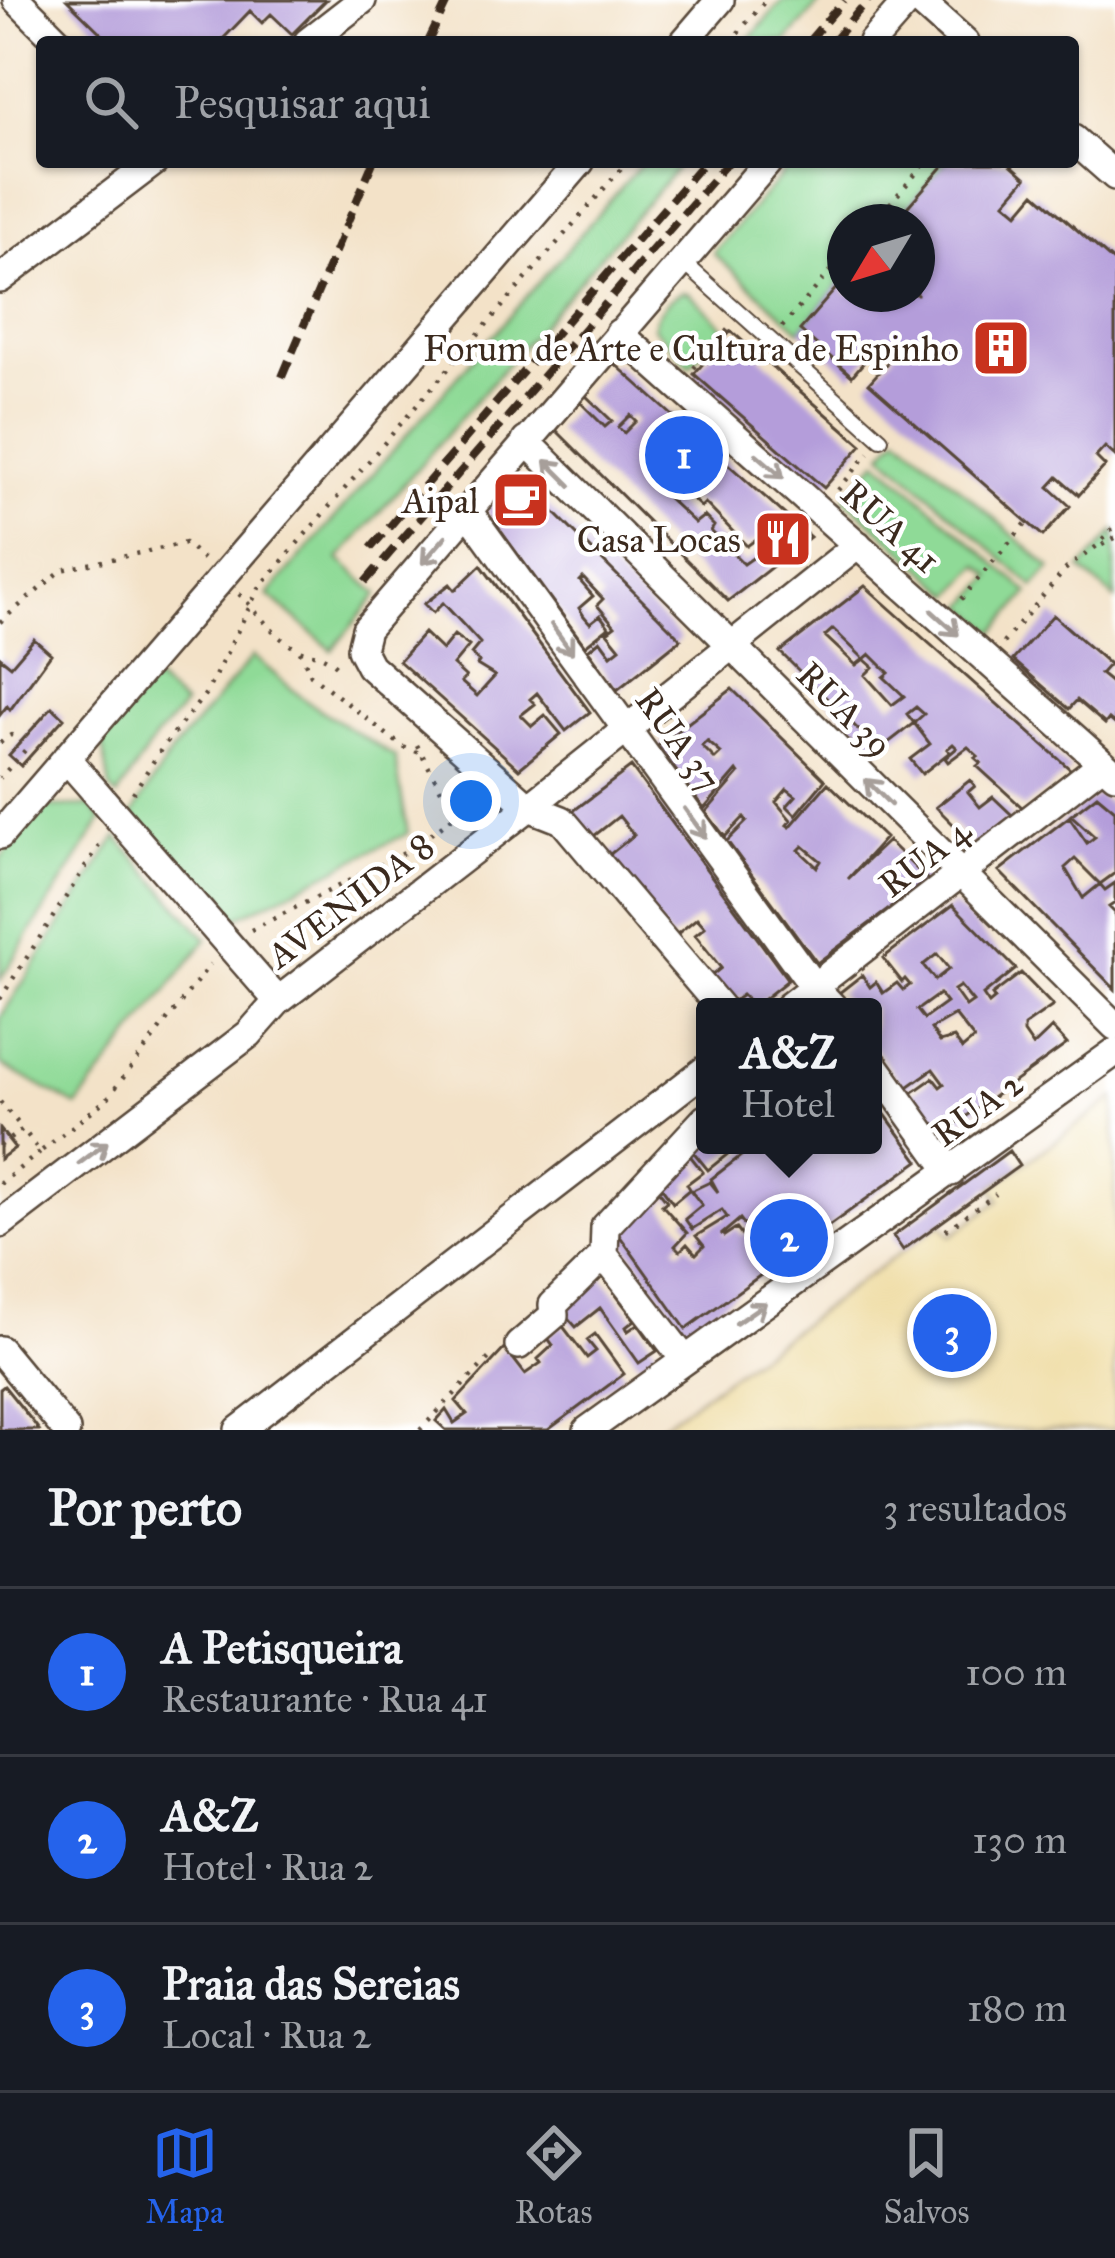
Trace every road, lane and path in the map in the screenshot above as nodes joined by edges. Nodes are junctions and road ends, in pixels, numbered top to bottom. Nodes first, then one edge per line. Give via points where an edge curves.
1 (17, 0) edge
2 (362, 0) edge
3 (720, 0) edge
4 (766, 0) edge
5 (908, 0) edge
6 (918, 0) edge
7 (53, 36) edge
8 (316, 36) edge
9 (689, 36) edge
10 (735, 36) edge
11 (877, 36) edge
12 (958, 36) edge
13 (1079, 144) edge
14 (146, 168) edge
15 (575, 168) edge
16 (622, 168) edge
17 (763, 168) edge
18 (921, 168) edge
19 (1115, 176) edge
20 (890, 204) edge
21 (682, 261) junction
22 (827, 275) edge
23 (0, 279) edge
24 (741, 314) junction
25 (619, 333) junction
26 (771, 339) junction
27 (678, 386) junction
28 (881, 439) joint
29 (526, 441) junction
30 (467, 511) junction
31 (823, 513) junction
32 (1027, 522) dead end
33 (1115, 526) edge
34 (1115, 538) edge
35 (858, 544) junction
36 (1097, 546) junction
37 (220, 577) junction
38 (249, 603) junction
39 (953, 608) dead end
40 (0, 622) edge
41 (731, 645) junction
42 (997, 649) dead end
43 (300, 651) junction
44 (349, 677) dead end
45 (627, 728) junction
46 (414, 735) dead end
47 (0, 743) edge
48 (420, 753) junction
49 (66, 758) junction
50 (1109, 768) edge
51 (0, 778) edge
52 (500, 781) junction
53 (530, 807) junction
54 (455, 816) junction
55 (117, 817) junction
56 (0, 835) edge
57 (961, 875) junction
58 (238, 937) dead end
59 (219, 953) dead end
60 (823, 997) edge
61 (712, 998) edge
62 (0, 999) edge
63 (278, 1001) junction
64 (1115, 1026) edge
65 (1115, 1052) edge
66 (882, 1076) edge
67 (696, 1077) edge
68 (0, 1102) edge
69 (696, 1129) edge
70 (23, 1130) junction
71 (0, 1146) edge
72 (40, 1152) junction
73 (951, 1172) junction
74 (0, 1184) edge
75 (996, 1193) dead end
76 (0, 1224) edge
77 (946, 1230) dead end
78 (604, 1255) junction
79 (519, 1346) joint
80 (0, 1350) edge
81 (685, 1360) junction
82 (67, 1430) edge
83 (239, 1430) edge
84 (420, 1430) edge
85 (588, 1430) edge

1 - 7 street
2 - 8 street
3 - 9 street
4 - 10 path
5 - 11 street
6 - 12 street
13 - 19 street
14 - 23 street
15 - 37 street
16 - 38 path
17 - 21 street
18 - 20 path
21 - 24 lane
21 - 25 street
22 - 26 path
24 - 26 lane
24 - 27 path
25 - 27 street, RUA 41
25 - 29 street
26 - 28 lane
27 -> 31 street, RUA 41
28 - 31 path
29 - 30 street
41 -> 29 street, RUA 39
30 -> 45 street, RUA 37
30 -> 52 street via 365,629 361,649 370,666
31 - 35 street, RUA 41
32 - 39 path
33 - 36 path
34 - 36 path
35 - 41 street, AVENIDA 8
35 -> 50 street, RUA 41
36 - 42 path via 1066,569
37 - 38 path
37 - 40 path via 185,543 62,570
37 - 49 street
38 - 43 path
38 - 55 path via 207,692
41 - 45 street, AVENIDA 8
57 -> 41 street, RUA 39
43 - 44 path via 322,653
43 - 48 path via 311,675
45 - 53 street, AVENIDA 8
45 -> 60 street, RUA 37
46 - 48 path
47 - 51 path via 11,735 26,748
48 - 54 path
49 - 55 street
49 - 56 street
50 - 57 street, RUA 4
52 - 53 street
52 - 54 path
53 - 61 street via 562,820
53 - 63 street, AVENIDA 8
54 - 58 path via 410,850
55 - 62 path
55 - 63 street
57 - 60 street, RUA 4
57 - 64 street, RUA 39
59 - 72 path via 106,1099
76 -> 63 street, AVENIDA 8 via 249,1034
65 - 73 street, RUA 2
66 - 73 street
67 - 83 street
68 - 70 path
69 - 78 street via 605,1227
70 - 71 path
70 - 72 path
72 - 74 path
81 -> 73 street, RUA 2
75 - 77 path
78 - 79 street
78 - 81 street
79 - 84 path via 501,1346
80 - 82 street
81 - 85 street, RUA 2

